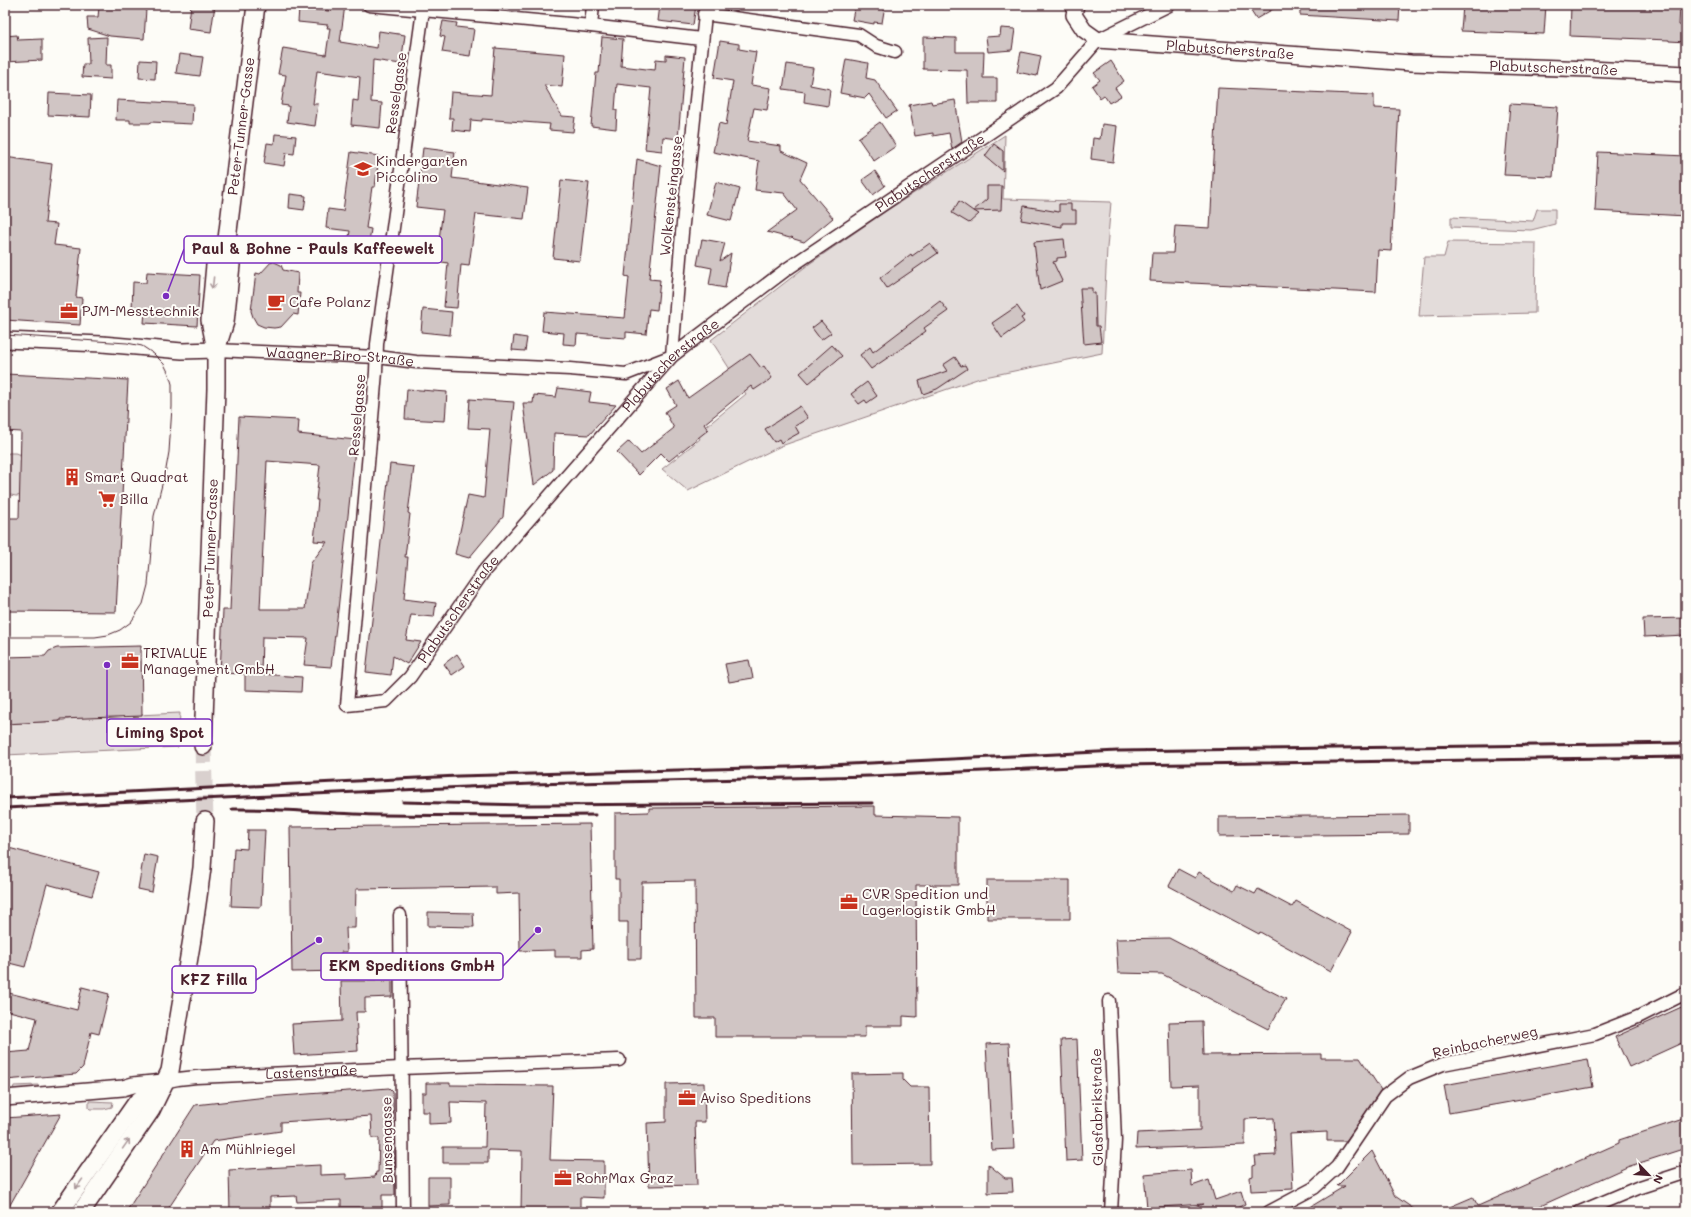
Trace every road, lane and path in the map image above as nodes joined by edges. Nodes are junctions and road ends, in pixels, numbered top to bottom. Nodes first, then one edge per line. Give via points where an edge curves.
1 (256, 5) edge
2 (369, 5) edge
3 (593, 5) edge
4 (1076, 5) edge
5 (1169, 5) edge
6 (705, 9) edge
7 (423, 10) junction
8 (591, 26) junction
9 (701, 39) junction
10 (1098, 40) junction
11 (895, 52) dead end
12 (1686, 74) edge
13 (5, 340) edge
14 (216, 350) junction
15 (672, 356) junction
16 (378, 357) junction
17 (347, 705) joint
18 (203, 746) tunnel mouth
19 (205, 821) tunnel mouth
20 (400, 915) dead end
21 (1686, 993) edge
22 (1108, 1001) dead end
23 (619, 1060) dead end
24 (402, 1068) junction
25 (163, 1082) junction
26 (5, 1098) edge
27 (1686, 1172) edge
28 (60, 1212) edge
29 (81, 1212) edge
30 (403, 1212) edge
31 (1111, 1212) edge
32 (1269, 1212) edge
33 (1580, 1212) edge

1 - 14 main road, Peter-Tunner-Gasse via 226,247 215,265 210,320
2 - 7 street
3 - 8 street
4 - 10 street via 1074,15 1084,30
5 - 10 street
6 - 9 street, Wolkensteingasse
6 - 11 street, Wolkensteingasse via 859,35 876,46
7 - 8 street
7 - 16 street, Resselgasse via 377,344
8 - 9 street
9 - 15 street, Wolkensteingasse
10 - 12 street, Plabutscherstraße via 1411,63
10 - 15 street, Plabutscherstraße via 1056,88 787,269
13 - 14 street, Waagner-Biro-Straße via 102,344 182,351
14 - 16 street, Waagner-Biro-Straße
14 - 18 main road, Peter-Tunner-Gasse
15 - 16 street, Waagner-Biro-Straße via 626,374 416,362
15 - 17 street, Plabutscherstraße via 484,571 410,677 386,701
16 - 17 street, Resselgasse
19 - 25 main road via 202,868 183,998 170,1071
20 - 24 street, Bunsengasse
21 - 32 street, Reinbacherweg via 1638,1017 1595,1034 1443,1064 1409,1078 1385,1096 1337,1167 1314,1188
22 - 31 street, Glasfabrikstraße via 1115,1140
23 - 24 street, Lastenstraße
24 - 25 street, Lastenstraße via 196,1077
24 - 30 street, Bunsengasse
25 - 26 street, Lastenstraße via 116,1089
25 -> 28 main road via 137,1102
29 -> 25 main road via 151,1110
27 - 33 street via 1637,1188

